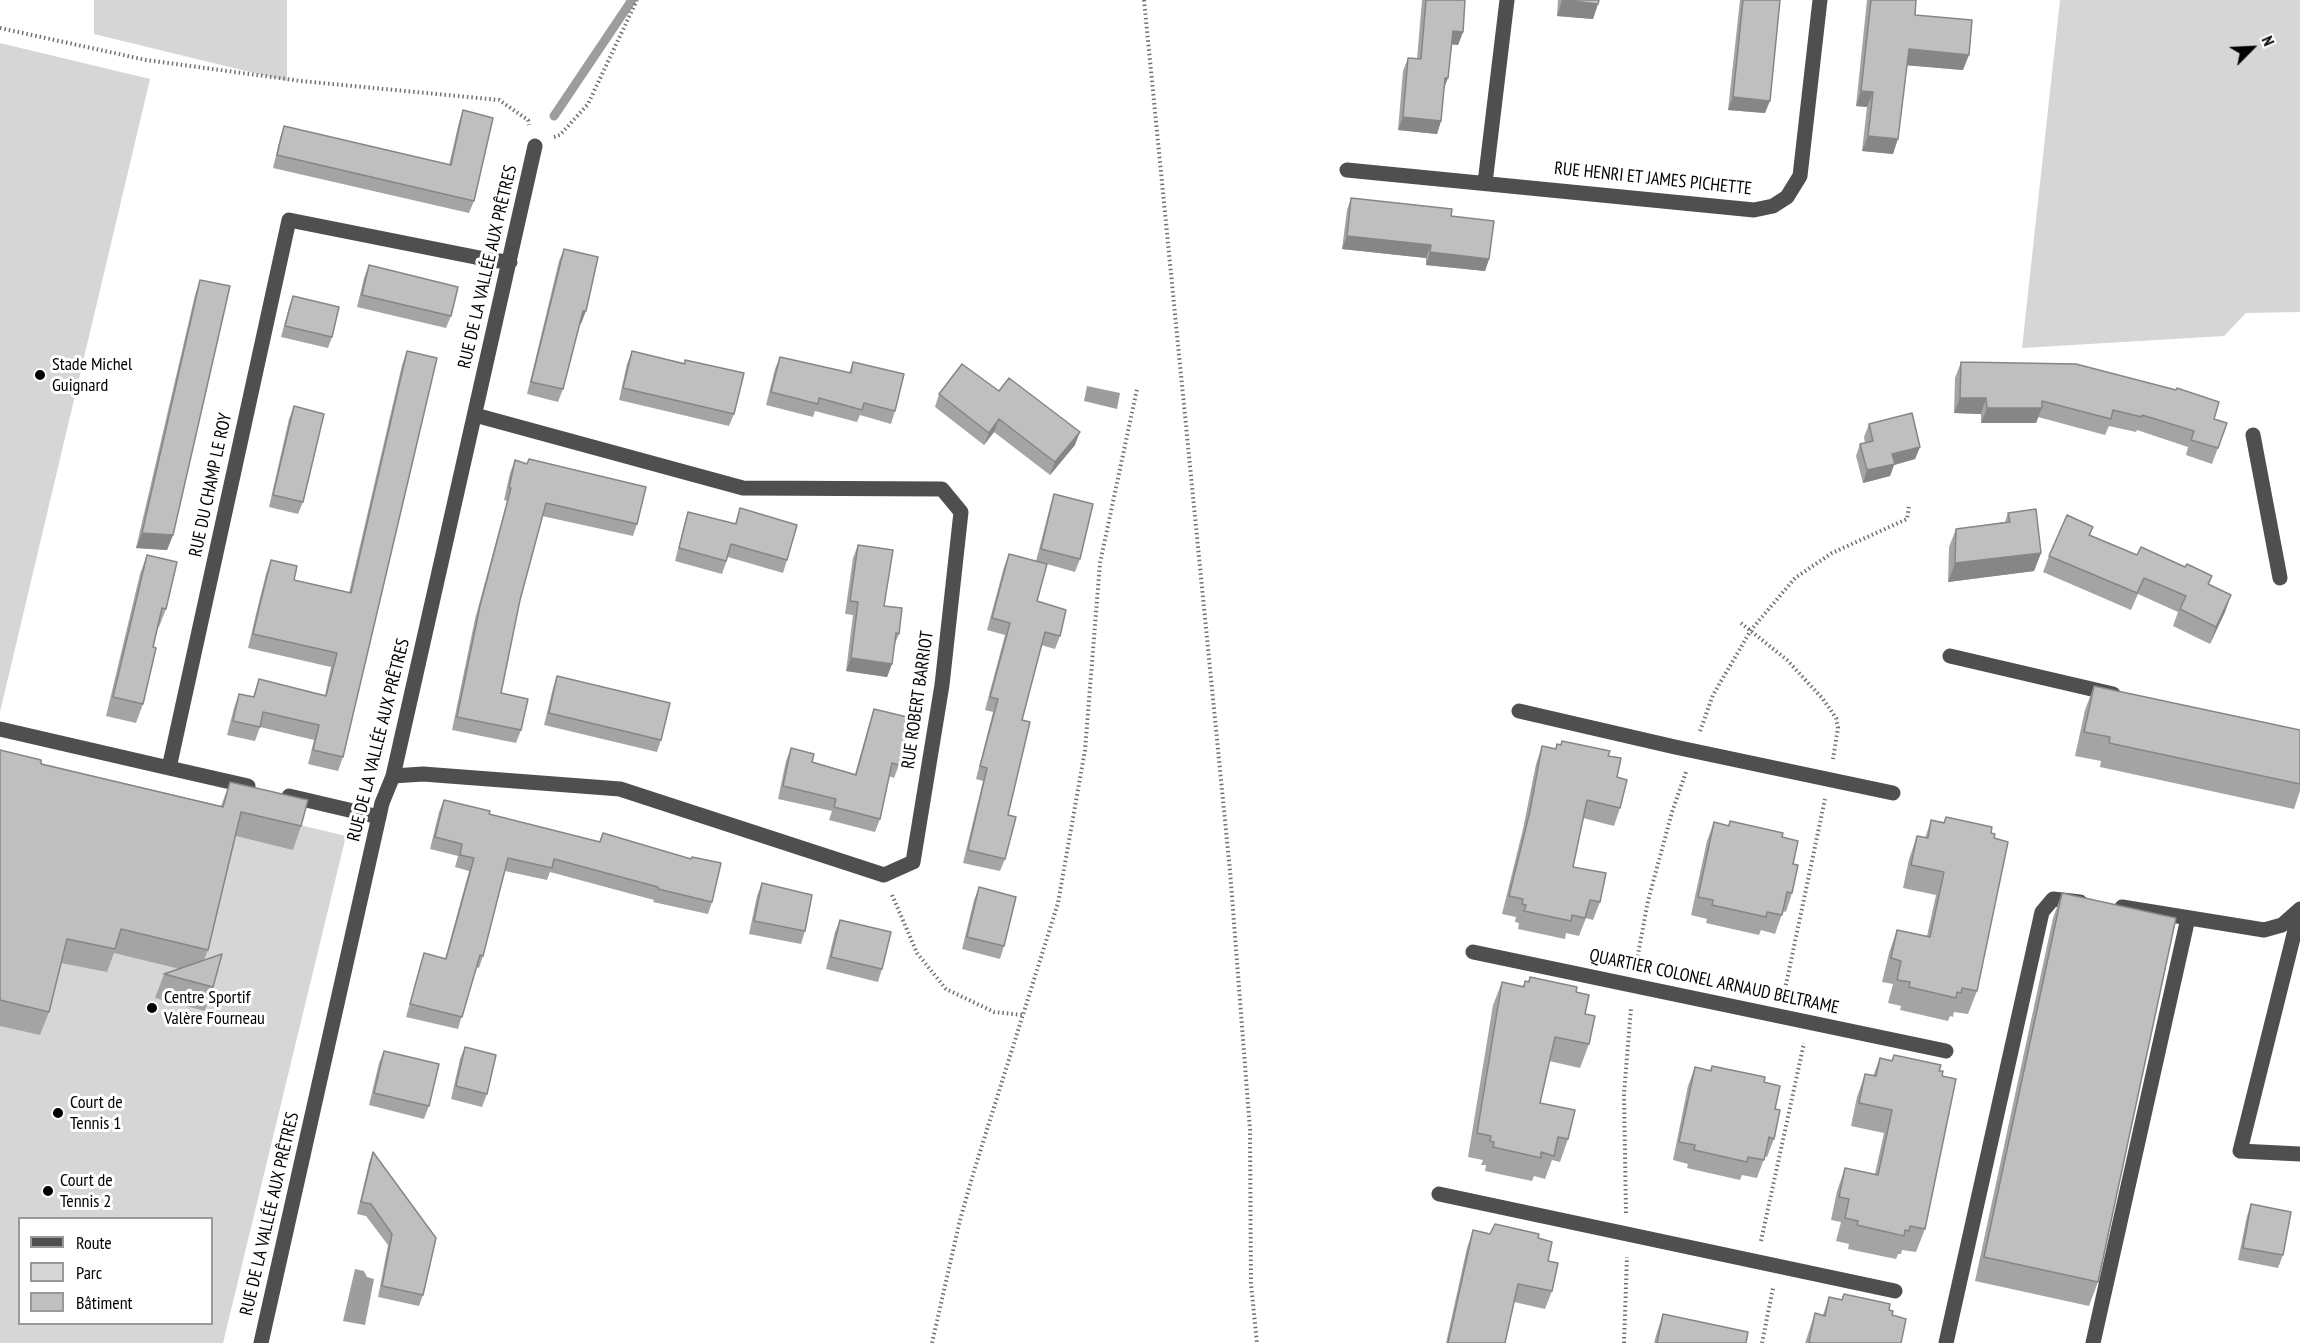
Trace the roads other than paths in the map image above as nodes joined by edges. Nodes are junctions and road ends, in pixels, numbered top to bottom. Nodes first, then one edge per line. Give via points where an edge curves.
1 (1507, 0) edge
2 (1820, 0) edge
3 (535, 146) road end
4 (1347, 170) dead end
5 (1485, 183) junction
6 (510, 262) junction
7 (475, 415) junction
8 (2253, 435) dead end
9 (2280, 578) dead end
10 (1950, 656) dead end
11 (2125, 696) edge
12 (1519, 711) dead end
13 (0, 729) edge
14 (169, 768) junction
15 (393, 776) junction
16 (1893, 794) dead end
17 (379, 818) junction
18 (2300, 910) edge
19 (2188, 918) junction
20 (1473, 952) dead end
21 (1946, 1051) dead end
22 (2300, 1154) edge
23 (1439, 1194) dead end
24 (1895, 1292) dead end
25 (261, 1343) edge
26 (1946, 1343) edge
27 (2093, 1343) edge

1 - 5 street
2 - 5 street, RUE HENRI ET JAMES PICHETTE via 1800,176 1787,197 1773,206 1754,210
3 - 6 street, RUE DE LA VALLÉE AUX PRÊTRES
4 - 5 street, RUE HENRI ET JAMES PICHETTE
6 - 7 street, RUE DE LA VALLÉE AUX PRÊTRES
6 - 14 street, RUE DU CHAMP LE ROY via 289,220
7 - 15 street, RUE DE LA VALLÉE AUX PRÊTRES
7 - 15 street, RUE ROBERT BARRIOT via 743,488 942,489 962,512 942,685 913,862 884,875 620,789 423,774
8 - 9 street
10 - 11 street
12 - 16 street
13 - 14 street
14 - 17 street
15 - 17 street, RUE DE LA VALLÉE AUX PRÊTRES
17 - 25 street, RUE DE LA VALLÉE AUX PRÊTRES
18 - 19 street via 2282,925 2264,930
18 - 22 street via 2240,1151
19 - 26 street via 2053,899 2042,912
19 - 27 street
20 - 21 street, QUARTIER COLONEL ARNAUD BELTRAME
23 - 24 street

